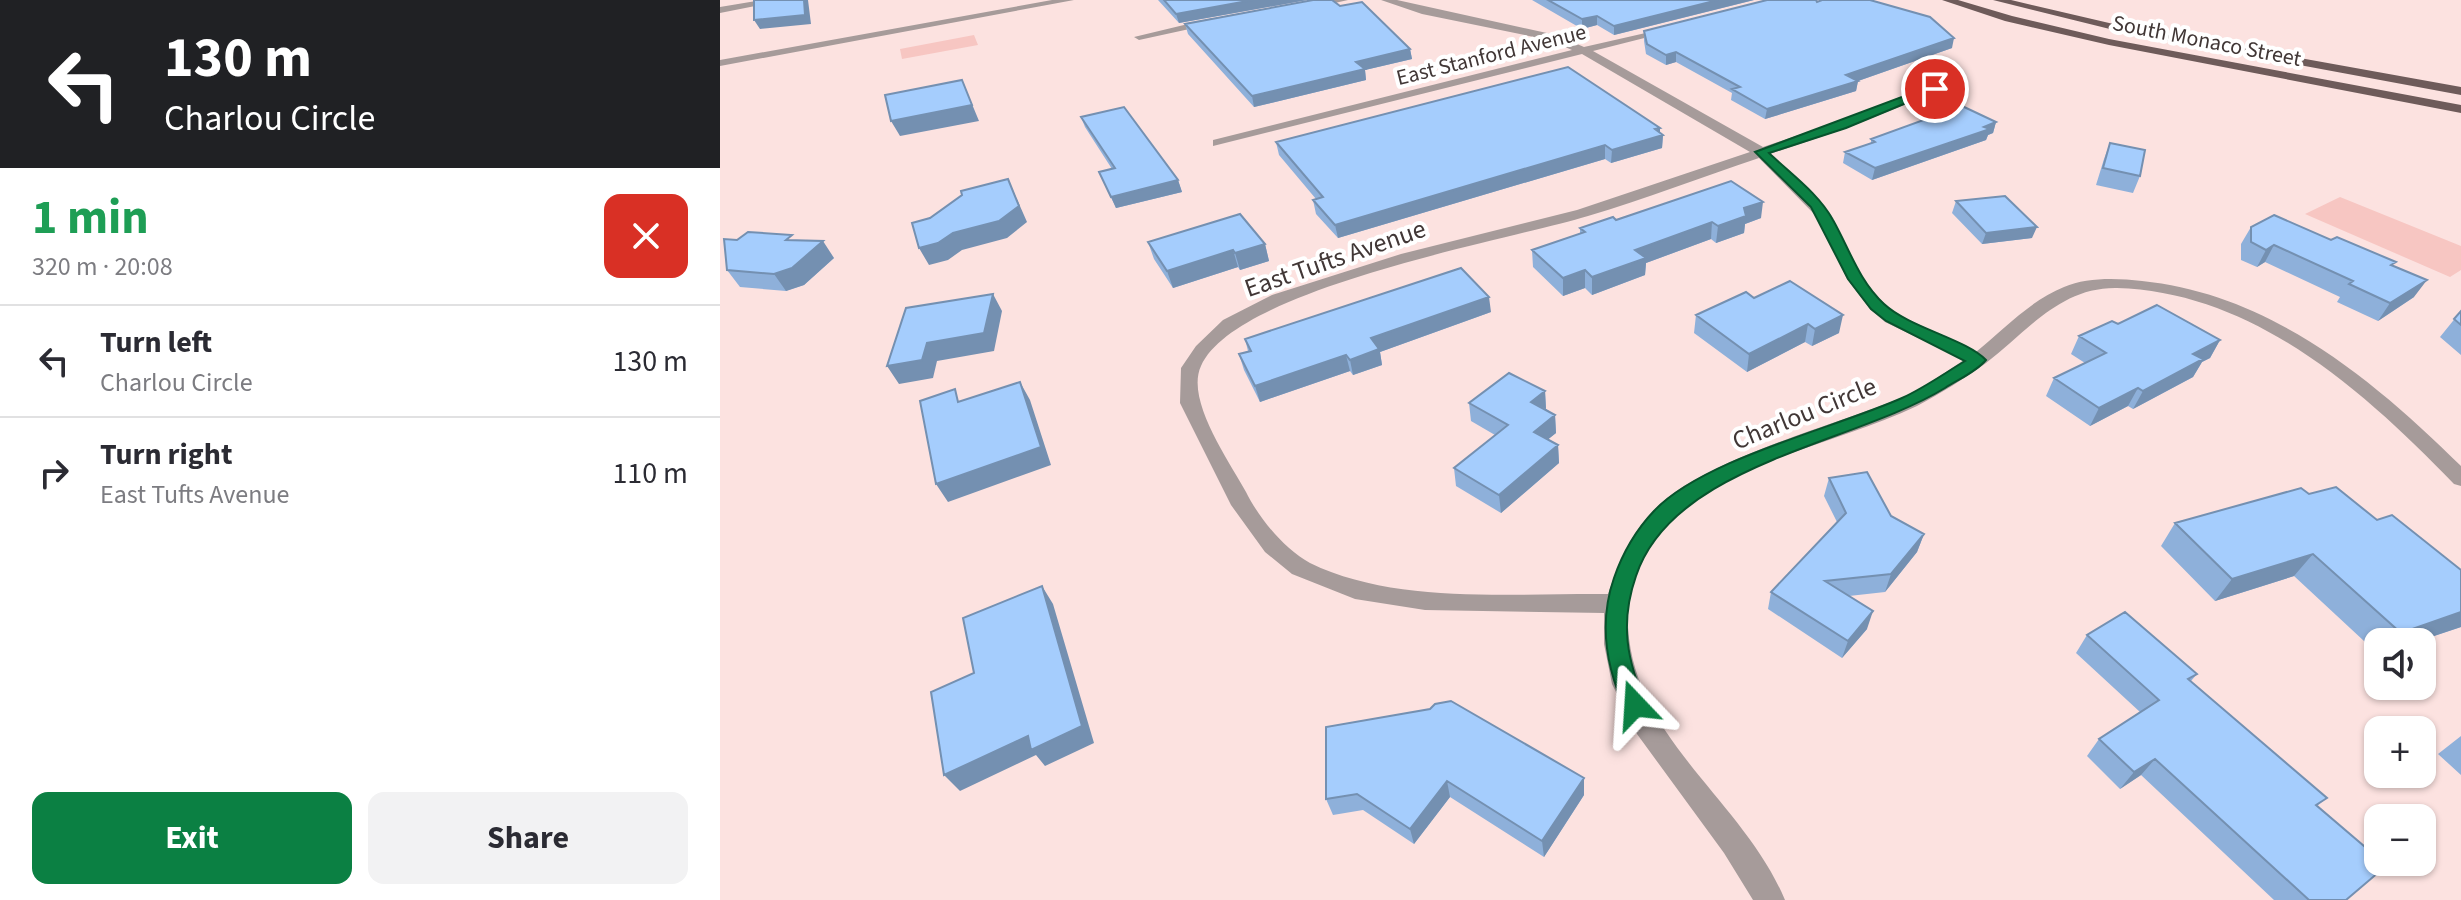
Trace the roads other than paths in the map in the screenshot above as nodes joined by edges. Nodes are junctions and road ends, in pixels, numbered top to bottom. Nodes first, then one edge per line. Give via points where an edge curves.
1 (781, 0) edge
2 (1069, 0) edge
3 (1343, 0) edge
4 (1386, 0) edge
5 (1947, 0) edge
6 (1998, 0) edge
7 (1299, 8) edge
8 (720, 10) edge
9 (1223, 19) edge
10 (1678, 26) edge
11 (1139, 37) dead end
12 (1584, 51) junction
13 (720, 63) edge
14 (1952, 81) dead end
15 (2461, 91) edge
16 (2461, 109) edge
17 (1218, 143) dead end
18 (1761, 152) junction
19 (1978, 360) junction
20 (2461, 479) edge
21 (1616, 604) junction
22 (1770, 900) edge

1 - 8 street
2 - 13 street
3 - 7 street
4 - 12 street via 1533,31
5 - 16 main road, South Monaco Street via 2096,39
6 - 15 main road, South Monaco Street via 2122,29
9 - 11 street
10 - 12 street, East Stanford Avenue
12 - 17 street, East Stanford Avenue
12 - 18 street
14 - 18 street, East Tufts Avenue
18 - 19 street via 1826,218 1855,279 1876,305 1891,318
18 - 21 street, East Tufts Avenue via 1582,213 1407,257 1278,299 1229,324 1190,368 1189,403 1242,505 1273,546 1300,568 1355,590 1425,601
19 - 20 street, Charlou Circle via 2053,298 2072,289 2138,284 2209,298 2287,335 2349,377 2405,422
19 - 21 street, Charlou Circle via 1911,401 1697,489 1663,514 1634,552
21 - 22 street, Charlou Circle via 1616,644 1625,684 1646,726

